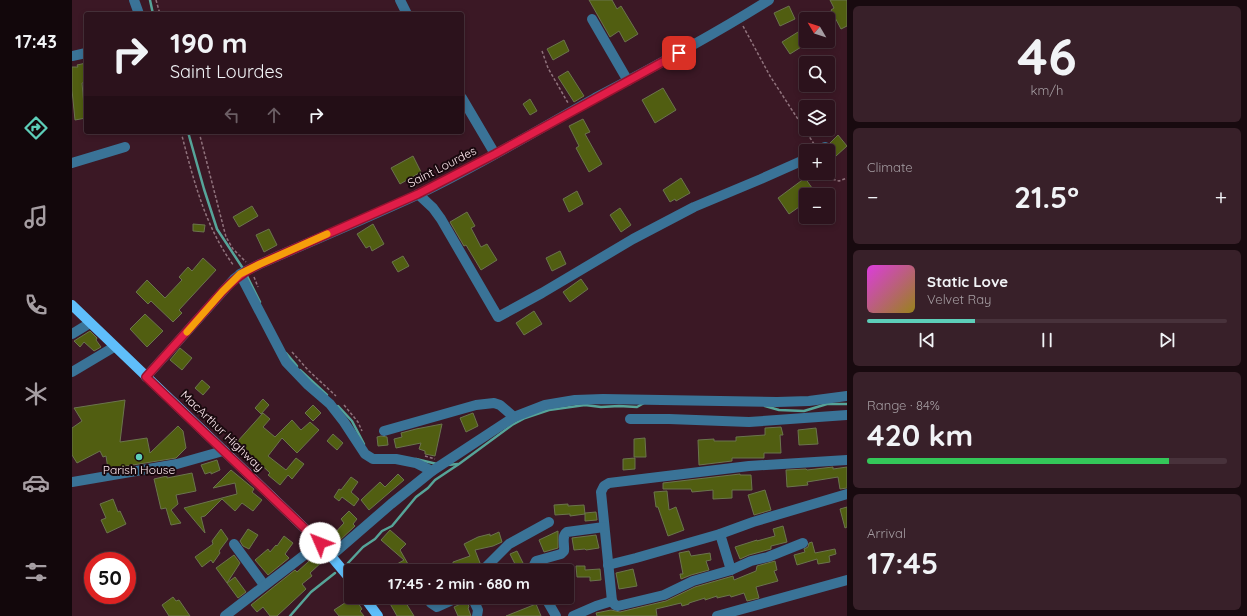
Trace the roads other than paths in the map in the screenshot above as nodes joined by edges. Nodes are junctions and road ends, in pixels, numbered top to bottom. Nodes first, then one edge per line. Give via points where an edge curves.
1 (134, 0) edge
2 (400, 0) edge
3 (769, 0) edge
4 (139, 12) edge
5 (406, 12) edge
6 (592, 18) dead end
7 (84, 53) edge
8 (72, 56) edge
9 (628, 81) junction
10 (464, 101) edge
11 (125, 147) dead end
12 (495, 154) junction
13 (799, 162) edge
14 (72, 163) edge
15 (418, 194) junction
16 (245, 271) junction
17 (72, 305) edge
18 (90, 322) junction
19 (72, 334) edge
20 (114, 347) junction
21 (72, 372) edge
22 (146, 377) junction
23 (847, 396) edge
24 (847, 415) edge
25 (514, 417) junction
26 (630, 419) dead end
27 (384, 432) dead end
28 (223, 451) junction
29 (847, 460) edge
30 (434, 470) junction
31 (72, 482) edge
32 (847, 494) edge
33 (549, 522) dead end
34 (604, 527) junction
35 (720, 534) junction
36 (320, 543) junction
37 (803, 543) dead end
38 (234, 544) dead end
39 (331, 556) junction
40 (489, 564) edge
41 (534, 564) edge
42 (608, 565) junction
43 (731, 570) junction
44 (344, 572) edge
45 (847, 580) edge
46 (264, 585) junction
47 (612, 601) junction
48 (369, 604) edge
49 (432, 604) edge
50 (444, 604) edge
51 (475, 604) edge
52 (550, 604) edge
53 (225, 616) edge
54 (378, 616) edge
55 (476, 616) edge
56 (556, 616) edge
57 (573, 616) edge
58 (717, 616) edge

1 - 4 street
2 - 5 street
3 - 9 street, Saint Lourdes
6 - 9 street
7 - 8 street
9 - 12 street, Saint Lourdes
10 - 12 street
11 - 14 street
12 - 15 street, Saint Lourdes
13 - 15 street via 687,210 498,317 441,219
15 - 16 street, Saint Lourdes
16 - 22 street, Saint Lourdes via 222,292
16 - 30 street via 286,362 330,404 364,454 373,459 416,463
17 - 18 main road, MacArthur Highway
18 - 19 street
18 - 20 main road, MacArthur Highway
20 - 21 street
20 - 22 main road, MacArthur Highway
22 - 28 main road, MacArthur Highway
23 - 25 street via 777,402 575,400 545,405
24 - 26 street via 749,422
25 - 27 street via 494,403 476,405
25 - 30 street
28 - 31 street via 177,464
28 - 36 main road, MacArthur Highway
29 - 34 street via 749,466 609,483 601,492
30 - 39 street via 379,513
32 - 35 street
33 - 40 street via 509,544
34 - 41 street via 567,532 564,534 564,551 561,554 536,561
34 - 42 street
35 - 42 street
35 - 43 street
36 - 39 main road, MacArthur Highway
36 - 46 street
37 - 43 street
38 - 46 street
39 - 44 main road, MacArthur Highway
42 - 47 street
43 - 47 street via 624,606 615,605
45 - 58 street
46 - 53 street
47 - 57 street
48 - 54 main road
49 - 50 street via 437,607
51 - 55 street via 478,610
52 - 56 street

